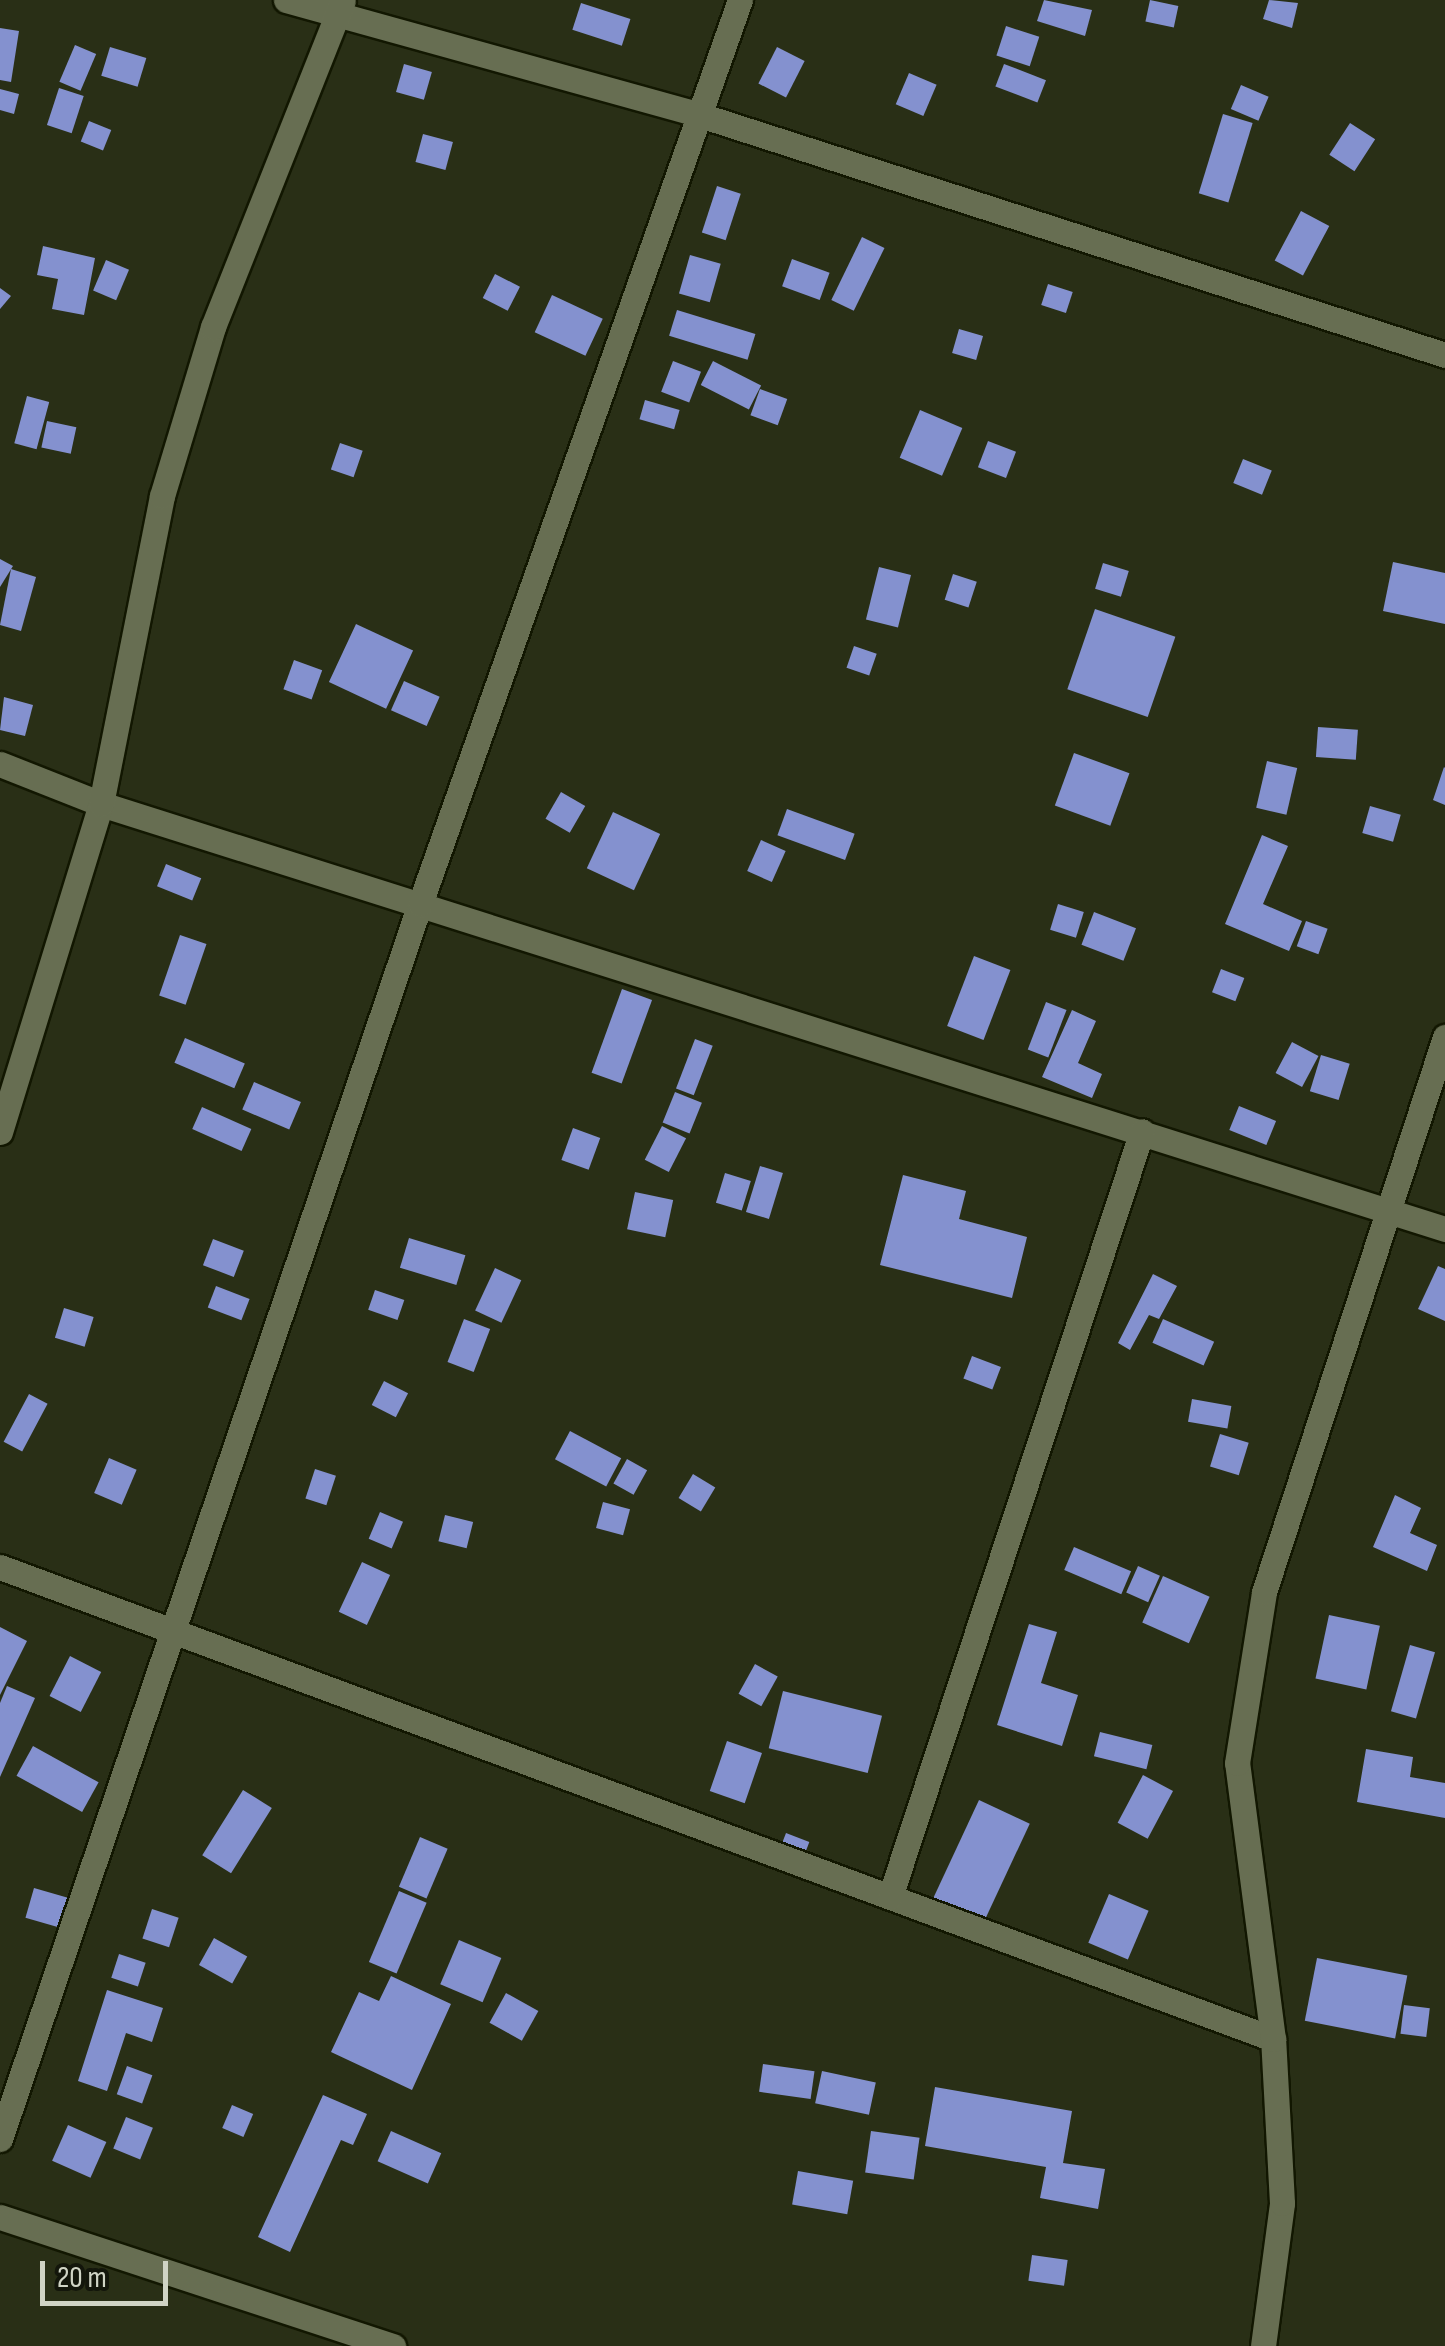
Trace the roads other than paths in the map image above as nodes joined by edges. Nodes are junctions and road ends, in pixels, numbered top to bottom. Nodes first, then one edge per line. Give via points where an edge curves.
1 (286, 0) edge
2 (740, 0) edge
3 (341, 7) edge
4 (703, 116) junction
5 (1445, 355) edge
6 (0, 764) edge
7 (101, 804) junction
8 (420, 904) junction
9 (1445, 1037) edge
10 (0, 1132) edge
11 (1142, 1132) junction
12 (1387, 1209) junction
13 (1445, 1228) edge
14 (0, 1567) edge
15 (171, 1630) junction
16 (890, 1897) junction
17 (1273, 2040) junction
18 (0, 2140) edge
19 (0, 2217) edge
20 (393, 2346) edge
21 (1263, 2346) edge

1 - 3 street
2 - 4 street
3 - 4 street
3 - 7 street via 207,346 162,496
4 - 5 street
4 - 8 street
6 - 7 street
7 - 8 street
7 - 10 street
8 - 11 street
8 - 15 street
9 - 12 street
11 - 12 street
11 - 16 street
12 - 13 street
12 - 17 street via 1264,1592 1237,1763
14 - 15 street
15 - 16 street
15 - 18 street
16 - 17 street
17 - 21 street via 1282,2203
19 - 20 street

